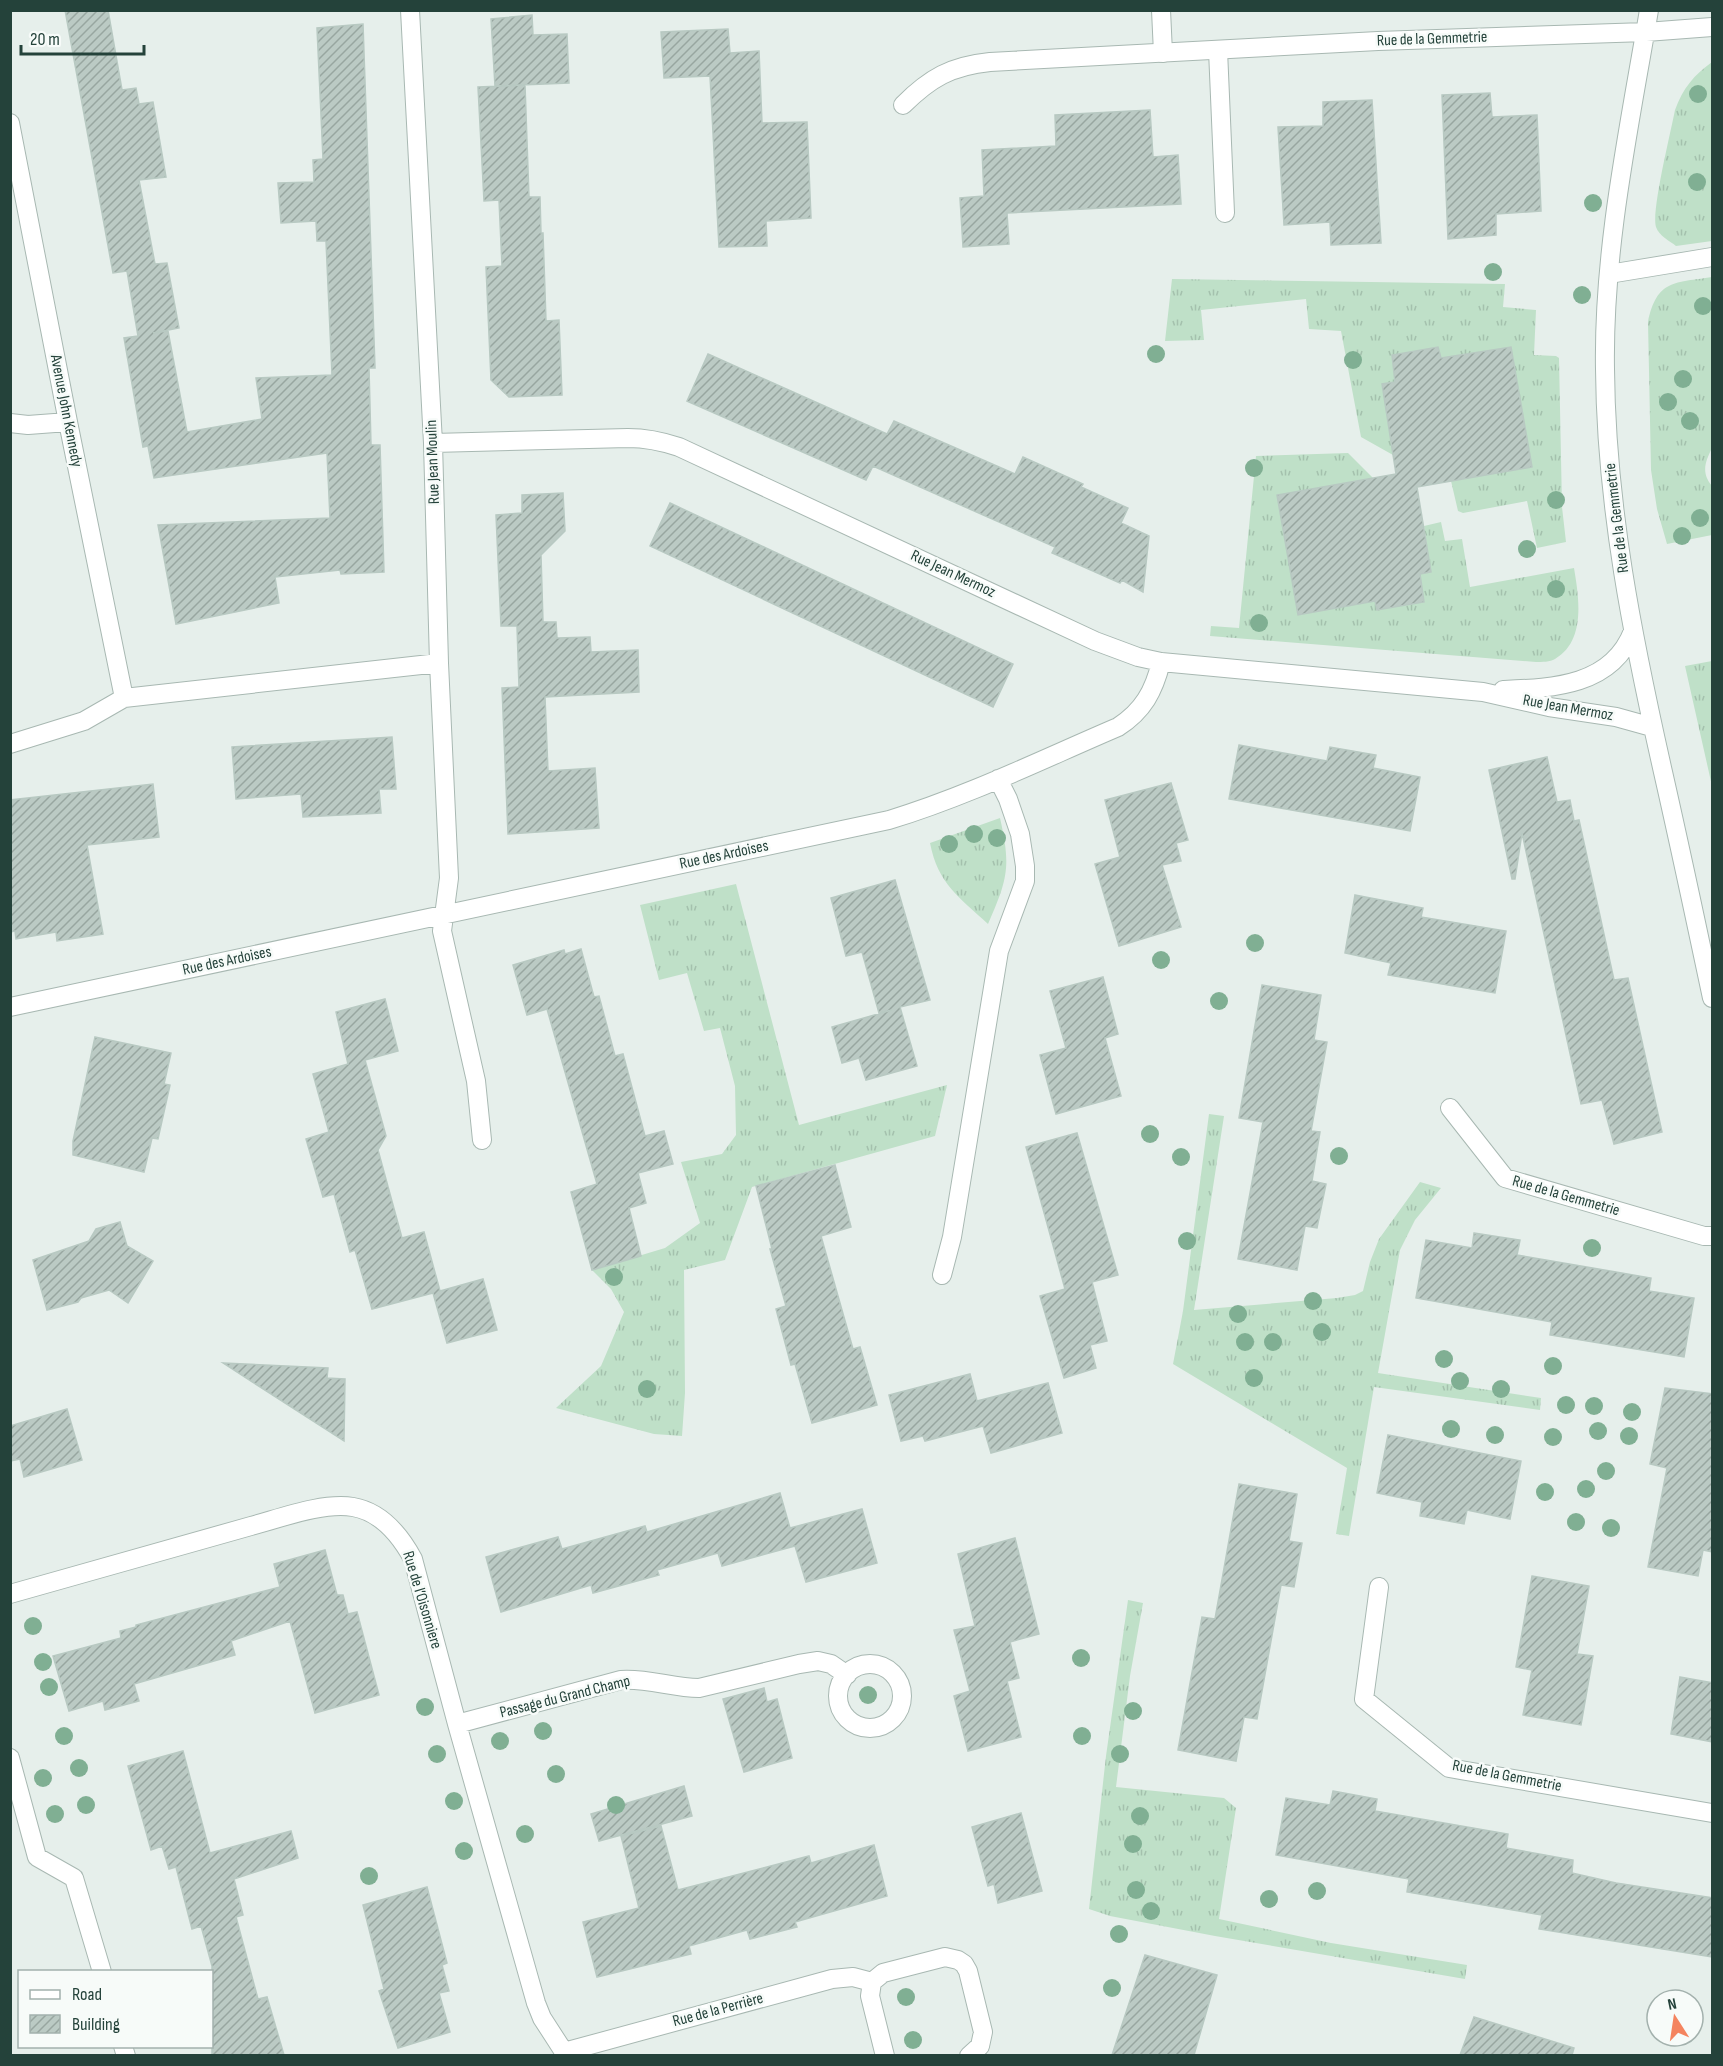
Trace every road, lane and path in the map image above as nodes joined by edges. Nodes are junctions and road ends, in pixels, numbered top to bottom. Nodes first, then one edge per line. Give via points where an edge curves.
1 (411, 10) edge
2 (1161, 10) edge
3 (1649, 10) edge
4 (1713, 27) edge
5 (1646, 32) junction
6 (1218, 50) junction
7 (1163, 53) junction
8 (903, 105) dead end
9 (10, 123) edge
10 (1225, 213) dead end
11 (1713, 257) edge
12 (1609, 274) junction
13 (68, 422) junction
14 (10, 423) edge
15 (433, 443) junction
16 (1633, 631) junction
17 (439, 663) junction
18 (1161, 663) junction
19 (1483, 692) junction
20 (124, 698) junction
21 (1652, 727) junction
22 (10, 744) edge
23 (998, 779) junction
24 (444, 914) junction
25 (1713, 998) edge
26 (10, 1007) edge
27 (1450, 1108) dead end
28 (482, 1140) dead end
29 (1713, 1236) edge
30 (942, 1275) dead end
31 (1379, 1587) dead end
32 (10, 1594) edge
33 (847, 1675) dead end
34 (457, 1724) junction
35 (10, 1758) edge
36 (1713, 1813) edge
37 (102, 1970) edge
38 (872, 1982) junction
39 (563, 2054) edge
40 (885, 2055) edge
41 (969, 2055) edge

1 - 15 street, Rue Jean Moulin
2 - 7 street
3 - 5 street, Rue de la Gemmetrie
4 - 5 street, Rue de la Gemmetrie
5 - 6 street, Rue de la Gemmetrie
5 - 12 street, Rue de la Gemmetrie
6 - 7 street, Rue de la Gemmetrie
6 - 10 street
7 - 8 street, Rue de la Gemmetrie via 971,64 935,77
9 - 13 street, Avenue John Kennedy
11 - 12 street
12 - 16 street, Rue de la Gemmetrie via 1605,369 1609,456 1619,554
13 - 14 street
13 - 20 street, Avenue John Kennedy
15 - 17 street, Rue Jean Moulin
15 - 18 street, Rue Jean Mermoz via 646,438 670,444 1095,640
16 - 19 street, Rue Jean Mermoz via 1618,657 1593,675 1556,687
16 - 21 street, Rue de la Gemmetrie
17 - 20 street
17 - 24 street, Rue Jean Moulin via 449,878
18 - 19 street, Rue Jean Mermoz
18 - 23 street, Rue des Ardoises via 1151,693 1131,719
19 - 21 street, Rue Jean Mermoz
20 - 22 street via 84,721
21 - 25 street, Rue de la Gemmetrie
23 - 24 street, Rue des Ardoises via 890,820
23 - 30 street via 1020,834 1025,881 999,951 952,1237
24 - 26 street, Rue des Ardoises
24 - 28 street via 444,946 476,1081
27 - 29 street, Rue de la Gemmetrie via 1505,1178
31 - 36 street, Rue de la Gemmetrie via 1364,1699 1449,1768
32 - 34 street, Rue de l’Oisonniere via 292,1516 330,1507 354,1507 383,1520 404,1542 413,1559
33 - 34 street, Passage du Grand Champ via 818,1661 699,1688 621,1680
34 - 39 street, Rue de l’Oisonniere via 536,2003
35 - 37 street via 37,1857 74,1878
38 - 39 street, Rue de la Perrière via 853,1977 832,1979
38 - 40 street via 870,1996
38 - 41 street via 883,1973 945,1957 958,1960 968,1971 983,2032 980,2046

